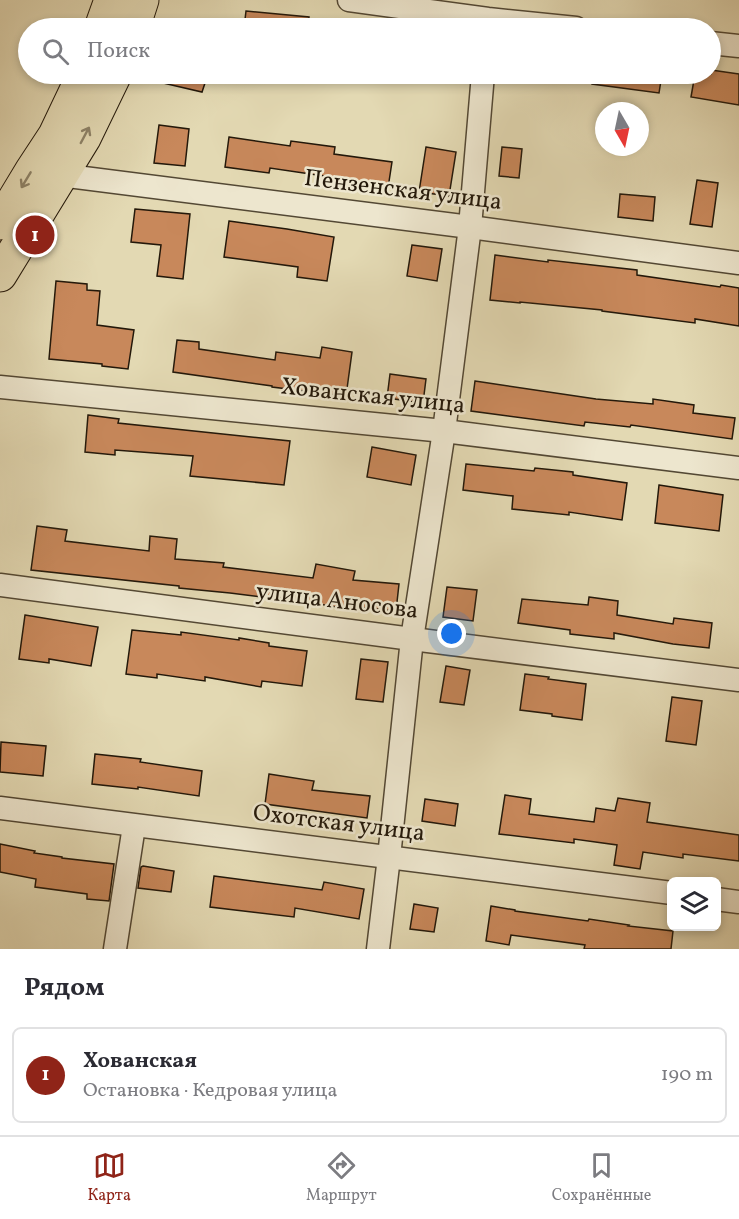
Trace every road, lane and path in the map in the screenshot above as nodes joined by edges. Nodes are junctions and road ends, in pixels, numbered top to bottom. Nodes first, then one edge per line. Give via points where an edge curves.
1 (111, 0) edge
2 (141, 0) edge
3 (349, 0) edge
4 (105, 18) edge
5 (136, 18) edge
6 (453, 18) edge
7 (721, 44) edge
8 (739, 45) edge
9 (79, 84) edge
10 (110, 84) edge
11 (482, 84) edge
12 (60, 176) junction
13 (0, 223) edge
14 (470, 226) junction
15 (739, 263) edge
16 (0, 274) edge
17 (0, 387) edge
18 (444, 431) junction
19 (739, 468) edge
20 (0, 585) edge
21 (412, 639) junction
22 (739, 680) edge
23 (0, 808) edge
24 (134, 826) junction
25 (389, 857) junction
26 (667, 892) edge
27 (721, 900) edge
28 (739, 902) edge
29 (115, 949) edge
30 (378, 949) edge

1 - 4 main road
2 - 5 main road
3 - 6 street
7 - 8 street
9 -> 13 main road via 55,135
12 -> 10 main road
11 - 14 street
12 - 14 street, Пензенская улица
12 - 16 main road
14 - 15 street, Пензенская улица
14 - 18 street
17 - 18 street, Хованская улица
18 - 19 street, Хованская улица
18 - 21 street
20 - 21 street, улица Аносова
21 - 22 street, улица Аносова
21 - 25 street
23 - 24 street, Охотская улица
24 - 25 street, Охотская улица
24 - 29 street
25 - 26 street, Охотская улица
25 - 30 street
27 - 28 street

